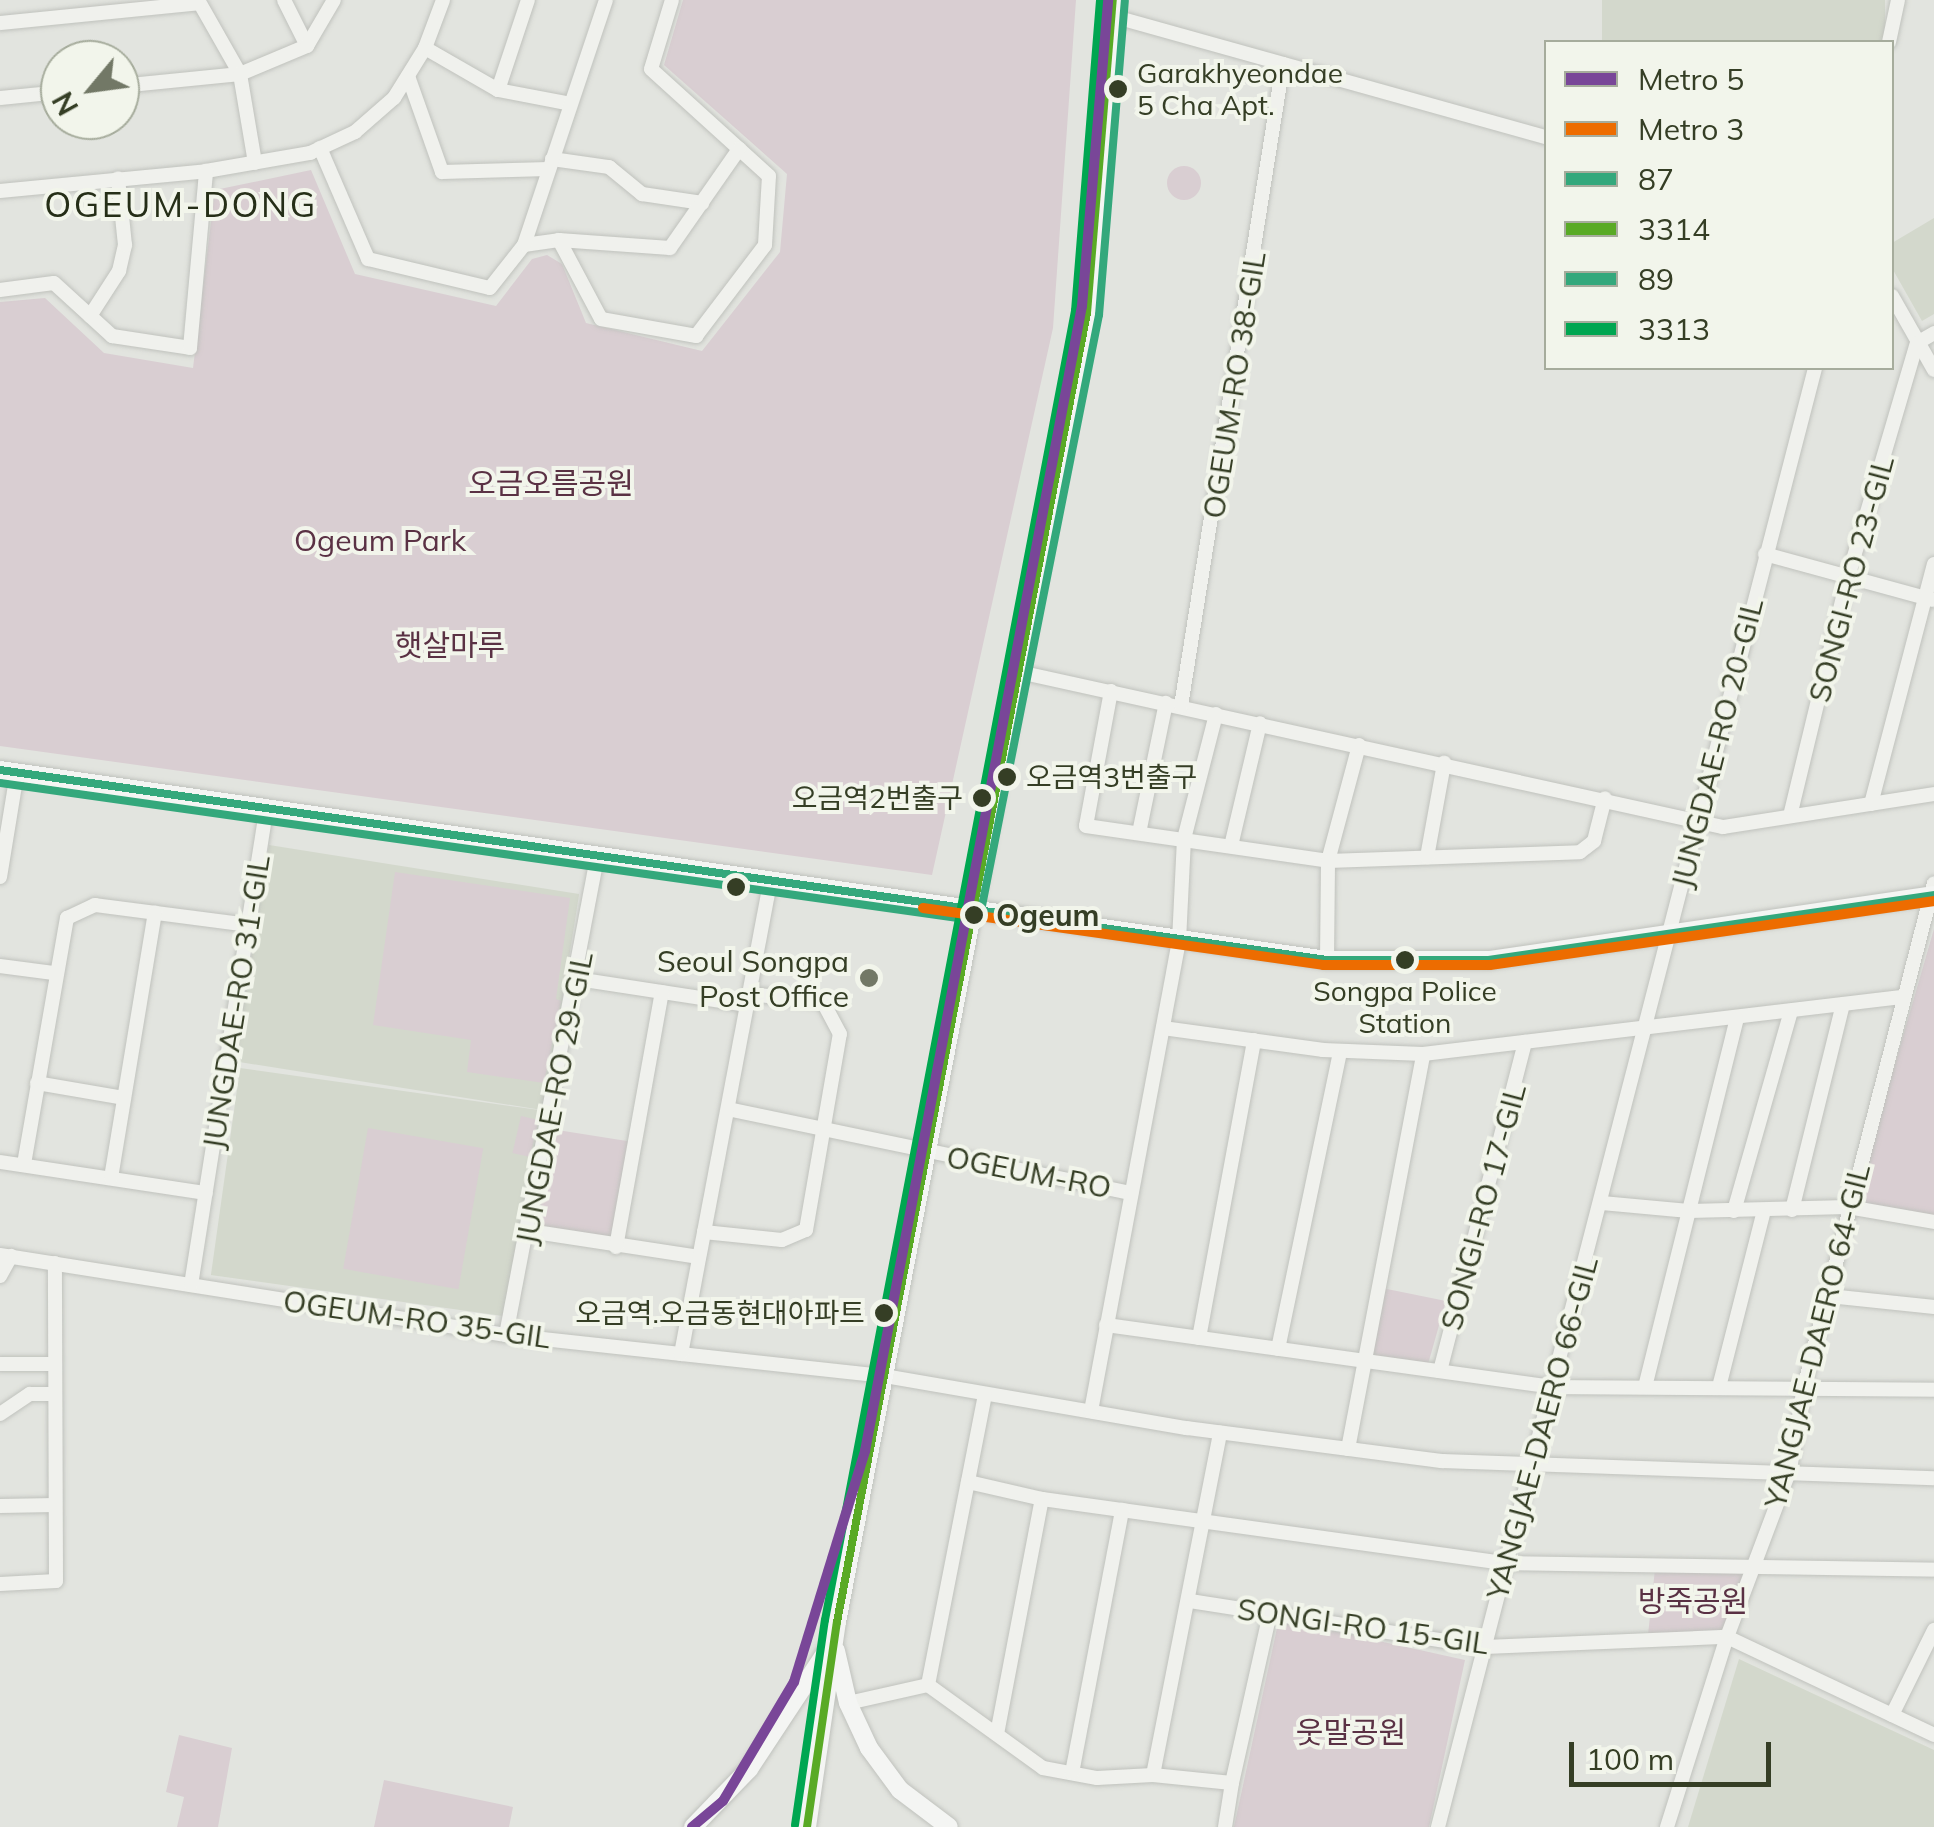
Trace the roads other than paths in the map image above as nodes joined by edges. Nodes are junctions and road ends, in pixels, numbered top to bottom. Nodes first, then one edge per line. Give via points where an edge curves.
1 (284, 0) edge
2 (334, 0) edge
3 (443, 0) edge
4 (528, 0) edge
5 (606, 0) edge
6 (672, 0) edge
7 (1898, 0) edge
8 (198, 1) edge
9 (1113, 8) edge
10 (0, 23) edge
11 (1889, 40) edge
12 (308, 46) junction
13 (425, 48) junction
14 (1283, 64) junction
15 (240, 74) junction
16 (408, 76) junction
17 (140, 84) edge
18 (498, 90) junction
19 (40, 94) edge
20 (0, 98) edge
21 (571, 104) junction
22 (1544, 136) edge
23 (320, 148) junction
24 (739, 150) junction
25 (255, 163) junction
26 (550, 164) junction
27 (206, 171) junction
28 (118, 178) junction
29 (0, 191) edge
30 (702, 203) junction
31 (559, 240) junction
32 (524, 245) junction
33 (0, 290) edge
34 (1894, 300) edge
35 (90, 316) junction
36 (1934, 334) edge
37 (1918, 343) junction
38 (1814, 370) edge
39 (1934, 370) edge
40 (1766, 554) junction
41 (1934, 564) edge
42 (1848, 577) junction
43 (1930, 599) edge
44 (1019, 672) junction
45 (1111, 691) junction
46 (1173, 705) junction
47 (1216, 714) junction
48 (1260, 724) junction
49 (1359, 745) junction
50 (1444, 763) junction
51 (8, 771) edge
52 (1934, 794) edge
53 (1605, 798) junction
54 (1872, 804) junction
55 (266, 812) junction
56 (1790, 816) junction
57 (1699, 818) junction
58 (1138, 833) junction
59 (1184, 839) junction
60 (1231, 846) junction
61 (1427, 858) junction
62 (597, 859) junction
63 (1328, 861) junction
64 (0, 877) edge
65 (770, 883) junction
66 (1933, 891) edge
67 (972, 911) junction
68 (155, 913) junction
69 (248, 925) junction
70 (1668, 932) junction
71 (1179, 941) junction
72 (1326, 960) junction
73 (0, 966) edge
74 (54, 972) junction
75 (577, 978) junction
76 (662, 992) junction
77 (1904, 996) junction
78 (748, 999) junction
79 (1844, 1004) junction
80 (1791, 1011) junction
81 (1737, 1019) junction
82 (1162, 1028) junction
83 (1644, 1029) junction
84 (1254, 1040) junction
85 (1525, 1042) junction
86 (1340, 1050) junction
87 (1423, 1054) junction
88 (37, 1083) junction
89 (124, 1098) junction
90 (728, 1109) junction
91 (825, 1128) junction
92 (927, 1151) junction
93 (0, 1162) edge
94 (24, 1164) junction
95 (111, 1178) junction
96 (206, 1193) junction
97 (1131, 1193) junction
98 (1602, 1203) junction
99 (1848, 1207) junction
100 (1792, 1210) junction
101 (1689, 1211) junction
102 (1764, 1211) junction
103 (1734, 1212) junction
104 (1934, 1222) edge
105 (529, 1232) junction
106 (704, 1232) junction
107 (616, 1247) junction
108 (6, 1256) edge
109 (699, 1257) junction
110 (54, 1263) junction
111 (0, 1276) edge
112 (191, 1285) junction
113 (1829, 1296) junction
114 (1934, 1306) edge
115 (1106, 1324) junction
116 (506, 1335) junction
117 (1199, 1338) junction
118 (1278, 1349) junction
119 (681, 1354) junction
120 (1360, 1360) junction
121 (0, 1364) edge
122 (55, 1364) junction
123 (1440, 1371) junction
124 (885, 1376) junction
125 (1551, 1387) junction
126 (1645, 1387) junction
127 (1720, 1387) junction
128 (1804, 1387) junction
129 (1934, 1390) edge
130 (55, 1394) junction
131 (985, 1395) junction
132 (1091, 1412) junction
133 (0, 1414) edge
134 (1220, 1432) junction
135 (1348, 1448) junction
136 (1529, 1467) junction
137 (1790, 1469) junction
138 (1934, 1478) edge
139 (968, 1482) junction
140 (1042, 1498) junction
141 (56, 1504) junction
142 (0, 1506) edge
143 (1122, 1510) junction
144 (1204, 1522) junction
145 (1756, 1562) junction
146 (1506, 1563) junction
147 (1934, 1570) edge
148 (0, 1584) edge
149 (1190, 1601) junction
150 (1270, 1614) junction
151 (1933, 1633) edge
152 (1726, 1637) junction
153 (834, 1640) junction
154 (1486, 1648) junction
155 (928, 1685) junction
156 (848, 1703) junction
157 (1892, 1715) junction
158 (997, 1734) junction
159 (1934, 1735) edge
160 (1072, 1773) junction
161 (1153, 1775) junction
162 (1232, 1783) junction
163 (693, 1827) edge
164 (807, 1827) edge
165 (949, 1827) edge
166 (1225, 1827) edge
167 (1438, 1827) edge
168 (1667, 1827) edge

1 - 12 street
2 - 12 street
3 - 13 street
4 - 18 street
5 - 21 street
6 - 24 street via 650,69
7 - 11 street
8 - 10 street
8 - 15 street
9 - 14 street
9 - 44 main road, OGEUM-RO via 1087,313
12 - 15 street
13 - 16 street
13 - 18 street
14 - 22 street
14 - 46 street, OGEUM-RO 38-GIL
15 - 17 street
15 - 25 street
16 - 23 street via 355,132
16 - 26 street via 442,172
18 - 21 street
19 - 20 street
21 - 26 street
23 - 25 street
23 - 32 street via 368,260 490,288
24 - 30 street
24 - 31 street via 769,176 765,245 696,336 601,320
25 - 27 street
26 - 30 street via 608,166 642,194
26 - 32 street
27 - 28 street
27 - 35 street via 190,348 112,336
28 - 29 street
28 - 35 street via 125,246 119,271
30 - 31 street via 670,248
31 - 32 street
33 - 35 street via 54,282
34 - 37 street
36 - 37 street
37 - 39 street
37 - 42 street, SONGI-RO 23-GIL
38 - 40 street, JUNGDAE-RO 20-GIL
40 - 42 street
40 - 57 street, JUNGDAE-RO 20-GIL
41 - 43 street
42 - 43 street
42 - 56 street, SONGI-RO 23-GIL
43 - 54 street
44 - 45 street
44 - 67 main road, OGEUM-RO
45 - 46 street
45 - 58 street via 1086,826
46 - 47 street
46 - 58 street, OGEUM-RO 38-GIL
47 - 48 street
47 - 59 street
48 - 49 street
48 - 60 street
49 - 50 street
49 - 63 street
50 - 53 street
50 - 61 street
51 - 55 main road
51 - 64 street
52 - 54 street
53 - 57 street
53 - 61 street via 1594,841 1580,852
54 - 56 street
55 - 62 main road
55 - 69 street, JUNGDAE-RO 31-GIL
56 - 57 street via 1723,827
57 - 70 street, JUNGDAE-RO 20-GIL
58 - 59 street
59 - 60 street
59 - 71 street
60 - 63 street
61 - 63 street
62 - 65 main road
62 - 75 street, JUNGDAE-RO 29-GIL
63 - 72 street
65 - 67 main road
65 - 78 street
66 - 70 main road
66 - 77 street, YANGJAE-DAERO 64-GIL
67 - 71 main road
67 - 92 main road, OGEUM-RO
68 - 69 street
68 - 74 street via 95,905 78,910 60,934
68 - 89 street
69 - 96 street, JUNGDAE-RO 31-GIL
70 - 72 main road via 1489,960
70 - 83 street, YANGJAE-DAERO 66-GIL
71 - 72 main road
71 - 82 street
73 - 74 street
74 - 88 street
75 - 76 street
75 - 105 street, JUNGDAE-RO 29-GIL
76 - 78 street
76 - 107 street
77 - 79 street
77 - 99 street, YANGJAE-DAERO 64-GIL
78 - 90 street
78 - 91 street via 823,1002 832,1015 840,1034
79 - 80 street
79 - 100 street
80 - 81 street
80 - 103 street
81 - 83 street
81 - 101 street
82 - 84 street
82 - 97 street
83 - 85 street
83 - 98 street, YANGJAE-DAERO 66-GIL
84 - 86 street
84 - 117 street
85 - 87 street
85 - 123 street, SONGI-RO 17-GIL
86 - 87 street
86 - 118 street
87 - 120 street
88 - 89 street
88 - 94 street
89 - 95 street
90 - 91 street, OGEUM-RO
90 - 106 street
91 - 92 street, OGEUM-RO
91 - 106 street via 806,1230 782,1240
92 - 97 street, OGEUM-RO
92 - 124 main road, OGEUM-RO
93 - 94 street, JUNGDAE-RO 31-GIL
94 - 95 street, JUNGDAE-RO 31-GIL
95 - 96 street, JUNGDAE-RO 31-GIL
96 - 112 street, JUNGDAE-RO 31-GIL
97 - 115 street
98 - 101 street
98 - 125 street, YANGJAE-DAERO 66-GIL
99 - 100 street
99 - 104 street
99 - 113 street, YANGJAE-DAERO 64-GIL
100 - 102 street
101 - 103 street
101 - 126 street
102 - 103 street
102 - 127 street
105 - 107 street
105 - 116 street, JUNGDAE-RO 29-GIL
106 - 109 street
107 - 109 street
108 - 110 street, OGEUM-RO 35-GIL
108 - 111 street, OGEUM-RO 35-GIL
109 - 119 street
110 - 112 street, OGEUM-RO 35-GIL
110 - 122 street
112 - 116 street, OGEUM-RO 35-GIL
113 - 114 street
113 - 128 street, YANGJAE-DAERO 64-GIL
115 - 117 street, SONGI-RO 17-GIL
115 - 132 street
116 - 119 street, OGEUM-RO 35-GIL
117 - 118 street, SONGI-RO 17-GIL
118 - 120 street, SONGI-RO 17-GIL
119 - 124 street, OGEUM-RO 35-GIL
120 - 123 street, SONGI-RO 17-GIL
120 - 135 street
121 - 122 street
122 - 130 street
123 - 125 street, SONGI-RO 17-GIL
124 - 131 street, OGEUM-RO 35-GIL
124 - 153 main road, OGEUM-RO
125 - 126 street, SONGI-RO 17-GIL
125 - 136 street, YANGJAE-DAERO 66-GIL
126 - 127 street, SONGI-RO 17-GIL
127 - 128 street, SONGI-RO 17-GIL
128 - 129 street, SONGI-RO 17-GIL
128 - 137 street, YANGJAE-DAERO 64-GIL
130 - 133 street via 30,1394
130 - 141 street
131 - 132 street, OGEUM-RO 35-GIL
131 - 139 street
132 - 134 street, OGEUM-RO 35-GIL
134 - 135 street, OGEUM-RO 35-GIL
134 - 144 street
135 - 136 street, OGEUM-RO 35-GIL
136 - 137 street, OGEUM-RO 35-GIL
136 - 146 street, YANGJAE-DAERO 66-GIL
137 - 138 street, OGEUM-RO 35-GIL
137 - 145 street, YANGJAE-DAERO 64-GIL
139 - 140 street
139 - 155 street
140 - 143 street
140 - 158 street
141 - 142 street
141 - 148 street via 56,1582
143 - 144 street
143 - 160 street
144 - 146 street
144 - 149 street
145 - 146 street
145 - 147 street
145 - 152 street, YANGJAE-DAERO 64-GIL
146 - 154 street, YANGJAE-DAERO 66-GIL
149 - 150 street, SONGI-RO 15-GIL
149 - 161 street
150 - 154 street, SONGI-RO 15-GIL
150 - 162 street
151 - 157 street
152 - 154 street, SONGI-RO 15-GIL
152 - 157 street, SONGI-RO 15-GIL
152 - 168 street, YANGJAE-DAERO 64-GIL
153 - 156 main road
153 - 163 main road via 749,1769
153 - 164 main road, OGEUM-RO
154 - 167 street, YANGJAE-DAERO 66-GIL
155 - 156 street
155 - 158 street
156 - 165 main road via 900,1790
157 - 159 street, SONGI-RO 15-GIL
158 - 160 street via 1043,1768
160 - 161 street
161 - 162 street
162 - 166 street

